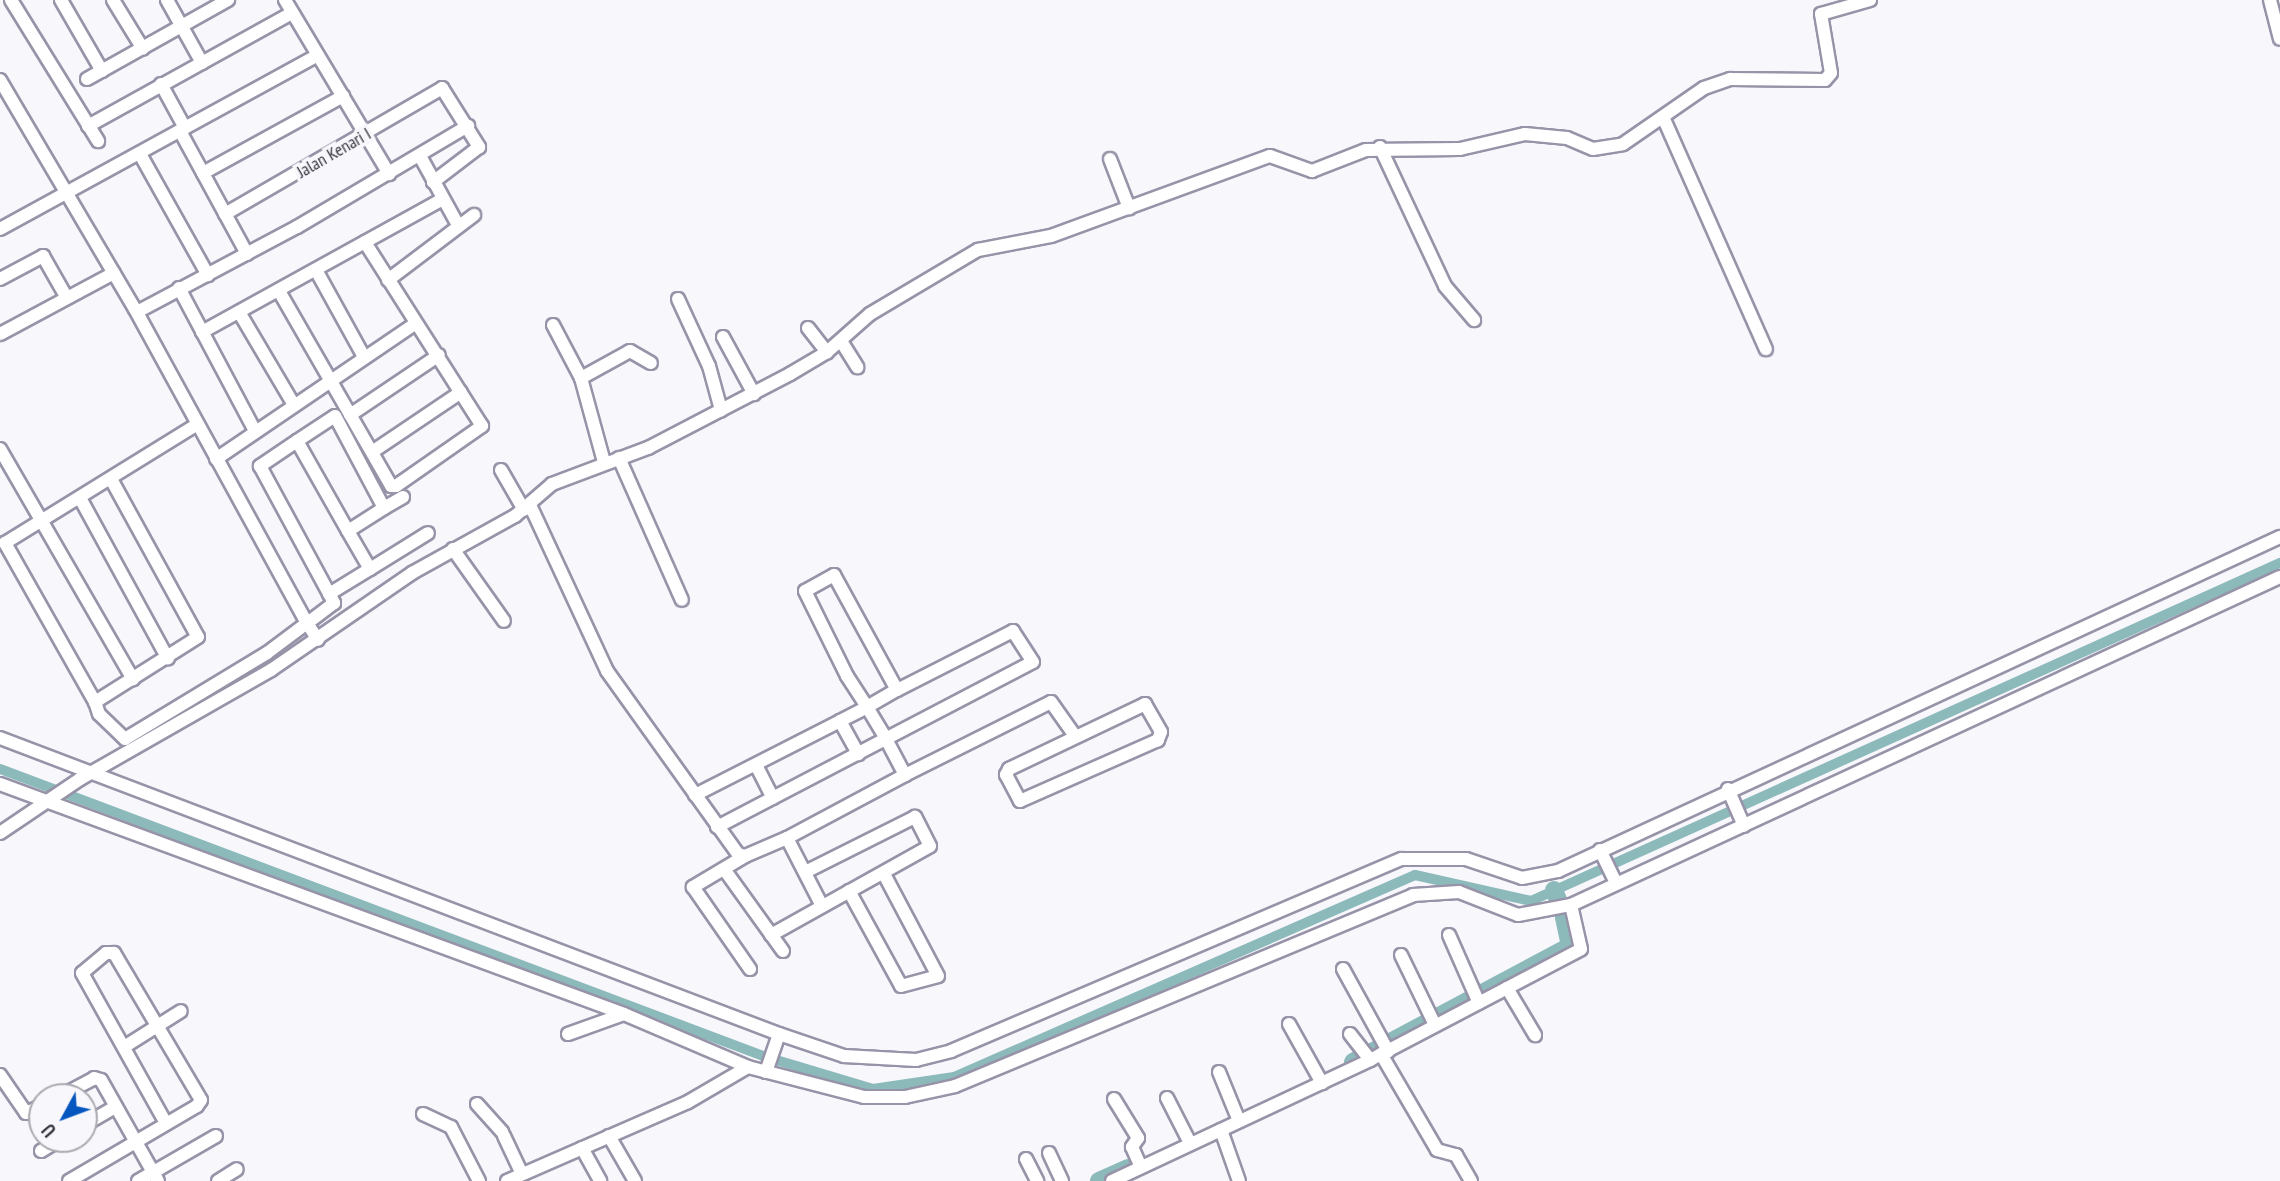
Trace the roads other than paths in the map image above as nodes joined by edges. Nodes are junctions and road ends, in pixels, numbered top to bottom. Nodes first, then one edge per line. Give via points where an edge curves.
1 (11, 0) edge
2 (61, 0) edge
3 (113, 0) edge
4 (167, 0) edge
5 (285, 0) edge
6 (1870, 0) edge
7 (2270, 0) edge
8 (225, 1) edge
9 (292, 13) junction
10 (183, 26) junction
11 (2280, 39) edge
12 (143, 49) junction
13 (318, 55) junction
14 (202, 63) junction
15 (102, 71) junction
16 (87, 79) dead end
17 (0, 80) edge
18 (161, 84) junction
19 (343, 96) junction
20 (1662, 117) junction
21 (88, 126) junction
22 (468, 127) junction
23 (182, 130) junction
24 (366, 135) junction
25 (98, 141) dead end
26 (1380, 148) junction
27 (140, 154) junction
28 (420, 156) junction
29 (1110, 159) dead end
30 (203, 173) junction
31 (389, 174) junction
32 (433, 182) junction
33 (68, 194) junction
34 (441, 200) junction
35 (1129, 208) junction
36 (225, 214) junction
37 (474, 215) dead end
38 (458, 225) junction
39 (0, 229) edge
40 (365, 242) junction
41 (247, 254) junction
42 (316, 270) junction
43 (114, 273) junction
44 (208, 275) junction
45 (0, 279) edge
46 (388, 280) junction
47 (180, 288) junction
48 (279, 290) junction
49 (67, 298) junction
50 (678, 299) dead end
51 (136, 312) junction
52 (240, 312) junction
53 (1474, 320) dead end
54 (415, 324) junction
55 (553, 324) dead end
56 (808, 328) dead end
57 (202, 332) junction
58 (0, 334) edge
59 (723, 338) dead end
60 (841, 341) junction
61 (1766, 349) dead end
62 (827, 352) junction
63 (439, 355) junction
64 (365, 357) junction
65 (652, 363) dead end
66 (856, 367) dead end
67 (582, 378) junction
68 (331, 382) junction
69 (461, 392) junction
70 (754, 394) junction
71 (294, 405) junction
72 (720, 410) junction
73 (350, 415) junction
74 (196, 425) junction
75 (256, 431) junction
76 (297, 441) junction
77 (0, 449) edge
78 (372, 452) junction
79 (619, 458) junction
80 (216, 459) junction
81 (604, 462) junction
82 (501, 470) dead end
83 (111, 479) junction
84 (402, 497) dead end
85 (80, 498) junction
86 (527, 507) junction
87 (384, 508) junction
88 (39, 521) junction
89 (348, 531) junction
90 (428, 533) dead end
91 (2280, 537) edge
92 (453, 550) junction
93 (370, 569) junction
94 (2280, 577) edge
95 (329, 594) junction
96 (682, 600) dead end
97 (504, 621) dead end
98 (307, 623) junction
99 (318, 640) junction
100 (168, 659) junction
101 (133, 679) junction
102 (897, 691) junction
103 (95, 702) junction
104 (867, 707) junction
105 (840, 721) junction
106 (1075, 736) junction
107 (0, 738) edge
108 (125, 739) junction
109 (886, 739) junction
110 (858, 754) junction
111 (106, 764) junction
112 (755, 765) junction
113 (905, 775) junction
114 (86, 776) junction
115 (0, 784) edge
116 (1729, 791) junction
117 (695, 795) junction
118 (773, 798) junction
119 (52, 801) junction
120 (1744, 824) junction
121 (717, 827) junction
122 (0, 833) edge
123 (787, 838) junction
124 (1602, 854) junction
125 (745, 856) junction
126 (724, 869) junction
127 (805, 872) junction
128 (884, 874) junction
129 (1614, 879) junction
130 (849, 891) junction
131 (1571, 905) junction
132 (821, 906) junction
133 (771, 934) junction
134 (1449, 935) dead end
135 (783, 951) dead end
136 (1401, 955) dead end
137 (750, 969) dead end
138 (1343, 969) dead end
139 (1507, 988) junction
140 (1477, 999) junction
141 (181, 1011) dead end
142 (624, 1014) junction
143 (1433, 1021) junction
144 (1290, 1024) dead end
145 (156, 1026) junction
146 (569, 1034) dead end
147 (1350, 1034) dead end
148 (1535, 1035) dead end
149 (778, 1038) junction
150 (124, 1047) junction
151 (1377, 1052) junction
152 (748, 1067) junction
153 (766, 1070) junction
154 (1219, 1072) dead end
155 (0, 1075) edge
156 (1320, 1080) junction
157 (84, 1083) edge
158 (1167, 1098) dead end
159 (1114, 1099) dead end
160 (477, 1104) dead end
161 (116, 1107) junction
162 (28, 1112) edge
163 (423, 1114) dead end
164 (98, 1117) edge
165 (1237, 1118) junction
166 (166, 1123) junction
167 (1220, 1130) junction
168 (216, 1136) dead end
169 (609, 1136) junction
170 (135, 1140) junction
171 (1189, 1141) junction
172 (582, 1148) junction
173 (1049, 1153) dead end
174 (1026, 1159) dead end
175 (1140, 1163) junction
176 (237, 1169) dead end
177 (522, 1174) junction
178 (155, 1177) edge
179 (69, 1181) edge
180 (138, 1181) edge
181 (218, 1181) edge
182 (479, 1181) edge
183 (507, 1181) edge
184 (600, 1181) edge
185 (635, 1181) edge
186 (1037, 1181) edge
187 (1062, 1181) edge
188 (1112, 1181) edge
189 (1239, 1181) edge
190 (1471, 1181) edge

1 - 21 street
2 - 15 street
3 - 12 street
4 - 10 street
5 - 9 street
6 - 20 street via 1821,14 1831,73 1825,80 1730,79 1704,88
7 - 11 street
8 - 10 street
9 - 13 street
9 - 14 street
10 - 12 street
10 - 14 street
12 - 15 street
13 - 19 street
13 - 23 street
14 - 18 street
15 - 16 street
17 - 33 street
18 - 21 street
18 - 23 street
19 - 24 street
19 - 30 street
20 - 26 street via 1648,131 1604,149 1554,135 1525,134 1460,149
20 - 61 street
21 - 25 street
22 - 24 street, Jalan Kenari I via 442,88
22 - 28 street
22 - 32 street via 478,150
23 - 27 street
23 - 30 street
24 - 31 street
24 - 36 street, Jalan Kenari I
26 - 35 street via 1312,171 1270,156
26 - 53 street via 1426,251
27 - 33 street
27 - 44 street
28 - 31 street
28 - 32 street
29 - 35 street
30 - 36 street
31 - 41 street
32 - 34 street
33 - 39 street
33 - 43 street
34 - 38 street
34 - 40 street
35 - 60 street via 1051,236 978,250 870,314
36 - 41 street
37 - 38 street
38 - 46 street
40 - 42 street
40 - 46 street
41 - 44 street
42 - 48 street
42 - 64 street
43 - 49 street
43 - 51 street
44 - 47 street
45 - 49 street via 43,256
46 - 54 street
47 - 51 street
47 - 57 street
48 - 52 street
48 - 68 street
49 - 58 street
50 - 72 street via 709,366
51 - 74 street
52 - 57 street
52 - 71 street
54 - 63 street
54 - 64 street
55 - 67 street
56 - 62 street
57 - 75 street
59 - 70 street
60 - 62 street
60 - 66 street
62 - 70 street
63 - 69 street
63 - 73 street
64 - 68 street
65 - 67 street via 630,351
67 - 81 street
68 - 71 street
68 - 73 street
69 - 78 street
69 - 78 street via 482,428 396,486
70 - 72 street
71 - 75 street
72 - 79 street
73 - 78 street
74 - 80 street
74 - 83 street
75 - 80 street
76 - 87 street via 335,416
76 - 89 street
76 - 95 street via 260,467
77 - 88 street
79 - 81 street
79 - 96 street
80 - 98 street
81 - 86 street via 568,475
82 - 86 street
83 - 85 street
83 - 100 street via 198,637
84 - 87 street
85 - 88 street
85 - 100 street
86 - 92 street
86 - 117 street via 607,671
87 - 89 street
88 - 101 street
88 - 103 street via 5,543
89 - 93 street
90 - 93 street
91 - 116 street
92 - 97 street
92 - 99 street
93 - 95 street
94 - 120 street
95 - 98 street via 334,603
98 - 99 street
98 - 108 street via 267,653
99 - 111 street
100 - 101 street
101 - 103 street
102 - 104 street
102 - 104 street via 838,577 808,587 817,616
102 - 109 street via 1013,631 1020,634 1033,662
103 - 108 street via 99,714
104 - 105 street
104 - 109 street
105 - 110 street
105 - 112 street
106 - 106 street via 1141,704 1148,706 1161,732 1158,740 1022,803 1006,771
106 - 113 street via 1051,702
107 - 114 street
108 - 111 street
109 - 110 street
109 - 113 street
110 - 118 street
111 - 114 street
112 - 117 street
112 - 118 street
113 - 123 street
114 - 119 street
114 - 149 street
115 - 119 street
116 - 120 street
116 - 124 street
117 - 121 street
118 - 121 street
119 - 122 street
119 - 142 street
120 - 129 street
121 - 125 street via 732,849
123 - 125 street
123 - 127 street
124 - 129 street
124 - 149 street via 1538,877 1522,878 1465,859 1402,859 934,1057 879,1062
125 - 126 street
126 - 133 street
126 - 137 street via 695,884 694,892
127 - 128 street via 915,817 931,849
127 - 132 street
128 - 130 street
128 - 130 street via 938,976 901,986
129 - 131 street
130 - 132 street
131 - 139 street via 1583,947
131 - 153 street via 1518,915 1459,892 1413,894 939,1092 863,1097
132 - 133 street
133 - 135 street
134 - 140 street
136 - 143 street
138 - 151 street
139 - 140 street
139 - 148 street
140 - 143 street
141 - 145 street
142 - 146 street
142 - 152 street
143 - 151 street
144 - 156 street
145 - 150 street
145 - 150 street via 114,953 85,966 82,973
145 - 166 street via 201,1100
147 - 151 street
149 - 153 street
150 - 166 street
151 - 156 street
151 - 190 street via 1437,1150 1455,1154
152 - 153 street
152 - 169 street via 688,1101
154 - 165 street
155 - 162 street
156 - 165 street
157 - 161 street via 94,1077
158 - 171 street
159 - 175 street via 1138,1138 1132,1147
160 - 177 street via 503,1134
161 - 164 street
161 - 170 street
163 - 182 street via 451,1127
165 - 167 street
166 - 170 street
167 - 171 street
167 - 189 street
168 - 178 street
169 - 172 street
169 - 185 street
170 - 178 street
170 - 179 street
171 - 175 street
172 - 177 street
172 - 184 street
173 - 187 street
174 - 186 street
175 - 188 street
176 - 181 street
177 - 183 street
178 - 180 street

